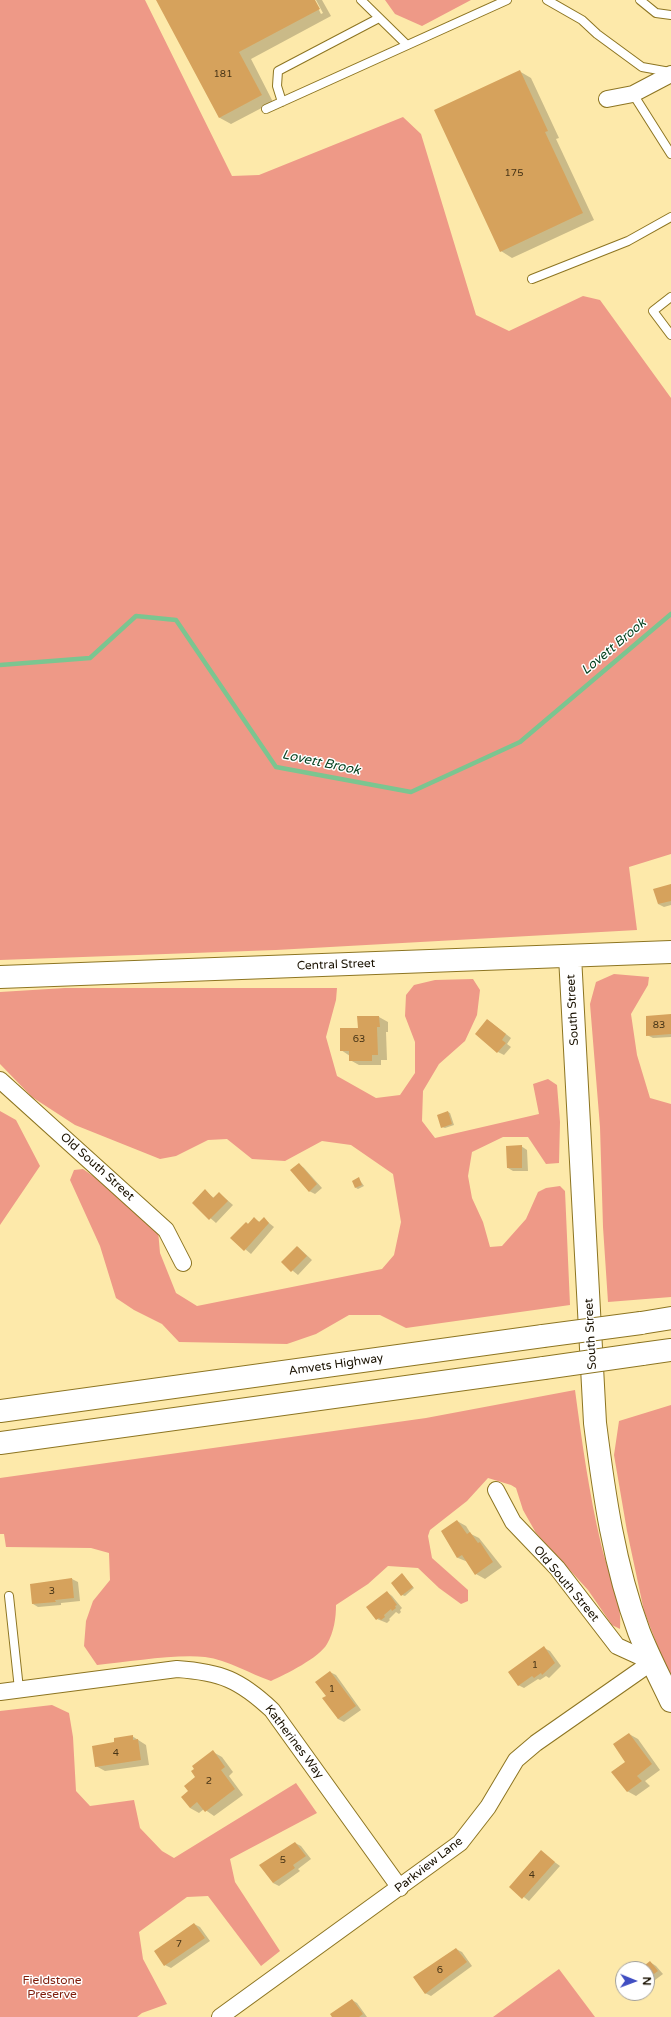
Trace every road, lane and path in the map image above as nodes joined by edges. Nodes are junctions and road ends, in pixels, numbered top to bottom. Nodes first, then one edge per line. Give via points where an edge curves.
1 (361, 0) edge
2 (507, 0) edge
3 (547, 0) edge
4 (640, 0) edge
5 (670, 17) edge
6 (379, 18) junction
7 (408, 45) junction
8 (671, 73) edge
9 (633, 94) junction
10 (607, 99) dead end
11 (282, 102) junction
12 (266, 109) dead end
13 (671, 154) edge
14 (671, 217) edge
15 (532, 279) dead end
16 (671, 297) edge
17 (671, 335) edge
18 (671, 952) edge
19 (570, 956) junction
20 (0, 977) edge
21 (3, 1085) edge
22 (183, 1263) dead end
23 (671, 1318) edge
24 (671, 1350) edge
25 (0, 1411) edge
26 (0, 1443) edge
27 (496, 1490) dead end
28 (9, 1596) dead end
29 (652, 1662) junction
30 (19, 1689) junction
31 (0, 1692) edge
32 (671, 1701) edge
33 (400, 1888) junction
34 (220, 2017) edge

1 - 6 lane
2 - 7 lane
3 - 8 lane via 582,20 642,66
4 - 5 lane via 656,13
6 - 7 lane
6 - 11 lane via 278,71 277,86
7 - 11 lane
8 - 9 street via 659,82
9 - 10 street
9 - 13 lane
11 - 12 lane
14 - 15 lane via 628,241
16 - 17 lane via 653,311
18 - 19 main road, Central Street
19 - 20 main road, Central Street
19 - 29 main road, South Street via 597,1437 615,1545 629,1602
21 - 22 street, Old South Street via 166,1230
23 - 25 main road, Amvets Highway, bridge
24 - 26 main road, bridge
27 - 29 street, Old South Street via 513,1522 557,1568 617,1646
28 - 30 lane
29 - 32 main road, South Street
29 - 33 street, Parkview Lane via 536,1743 516,1760 488,1807 460,1843
30 - 31 street, Katherines Way
30 - 33 street, Katherines Way via 177,1669 222,1675 238,1683 256,1694 272,1710
33 - 34 street, Parkview Lane

